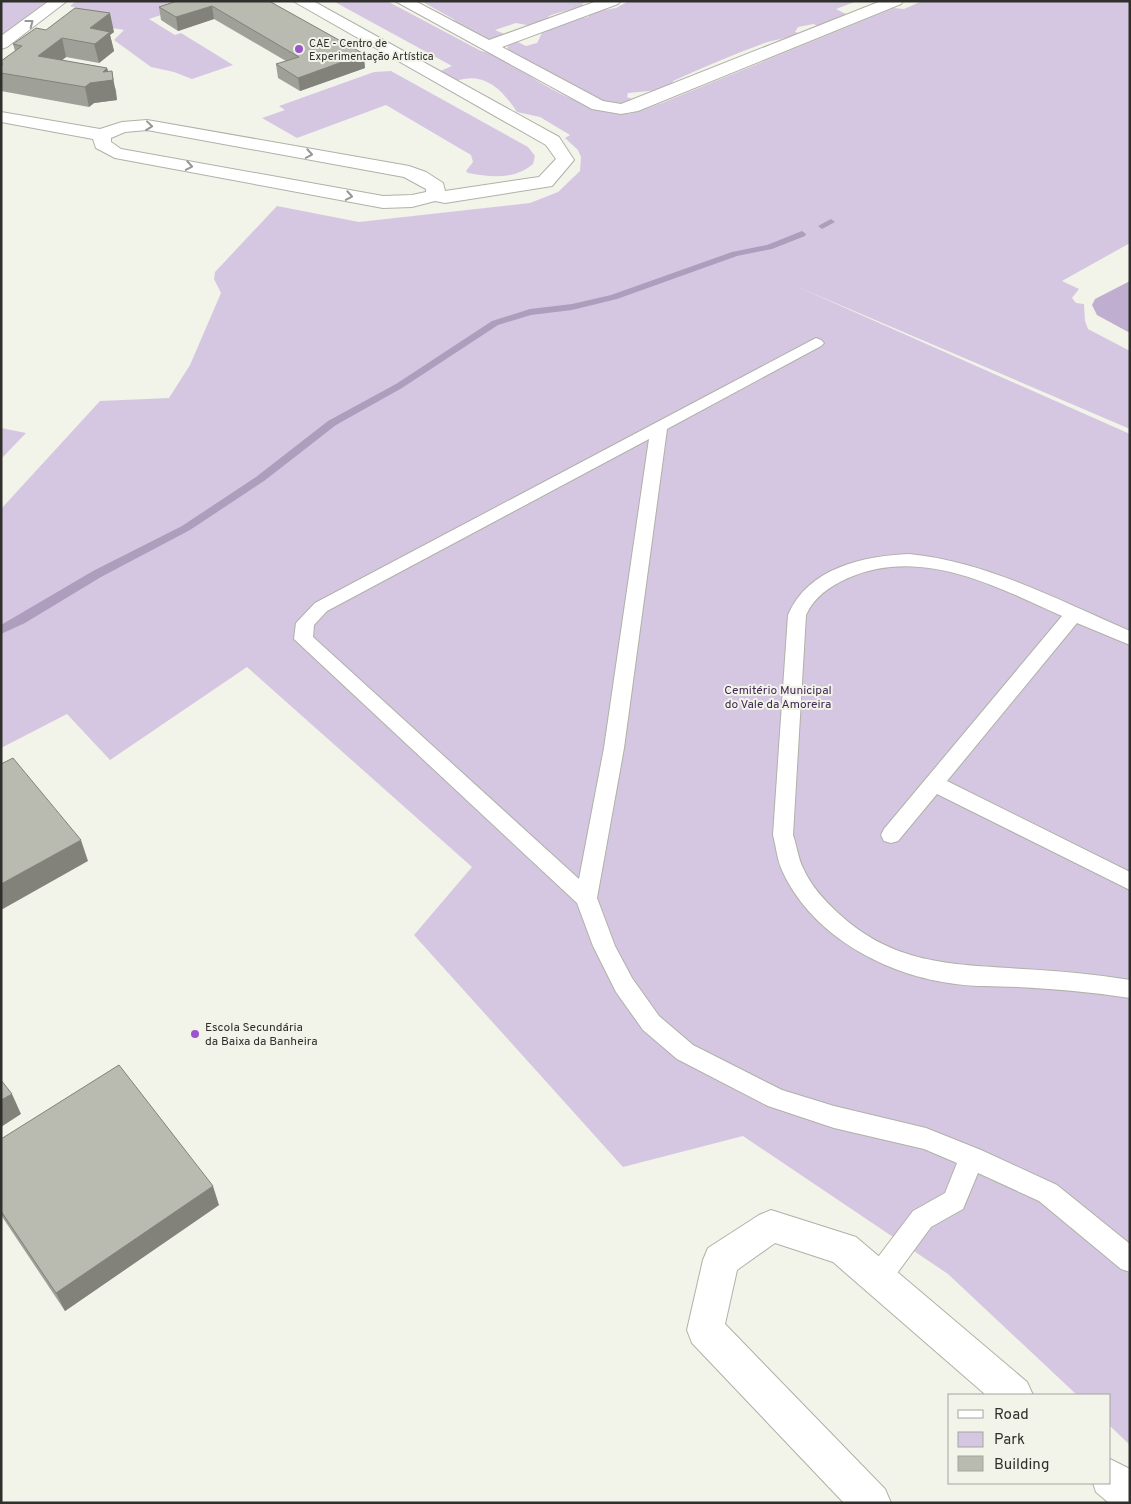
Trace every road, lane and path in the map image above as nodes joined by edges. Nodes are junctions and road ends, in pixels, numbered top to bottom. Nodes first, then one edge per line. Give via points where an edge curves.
1 (59, 1) edge
2 (301, 1) edge
3 (403, 1) edge
4 (612, 1) edge
5 (895, 1) edge
6 (1, 44) edge
7 (489, 46) junction
8 (1, 117) edge
9 (102, 135) junction
10 (435, 195) junction
11 (816, 343) dead end
12 (659, 427) junction
13 (1074, 614) junction
14 (1130, 639) edge
15 (934, 783) junction
16 (891, 835) dead end
17 (1130, 882) edge
18 (586, 898) junction
19 (1130, 989) edge
20 (972, 1158) junction
21 (1130, 1260) edge
22 (878, 1278) junction
23 (1013, 1394) edge
24 (1111, 1479) edge
25 (1130, 1495) edge
26 (871, 1503) edge

6 -> 1 street
2 - 10 street via 553,141 565,160 545,182 445,197
3 - 7 street
4 - 7 street
5 - 7 street via 641,104 621,109 598,105
8 - 9 street
9 -> 10 street via 102,144 115,153 383,202 412,201
9 -> 10 street via 122,127 147,125 399,170 428,181 436,187
11 - 12 lane
12 - 18 lane via 614,748
12 - 18 lane via 321,607 305,623 303,630 303,639 320,656
13 - 14 lane
13 - 15 lane
13 - 19 lane via 977,572 927,560 899,558 872,562 851,568 823,583 804,602 794,623 783,835 792,868 816,903 848,933 885,954 920,968 949,974 1054,980
15 - 16 lane
15 - 17 lane
18 - 20 lane via 604,946 624,985 652,1023 685,1052 776,1099 926,1139
20 - 21 lane via 1048,1193
20 - 22 lane via 954,1201 922,1219
22 - 23 street
22 - 26 street via 844,1250 771,1226 721,1260 705,1330
24 - 25 street

